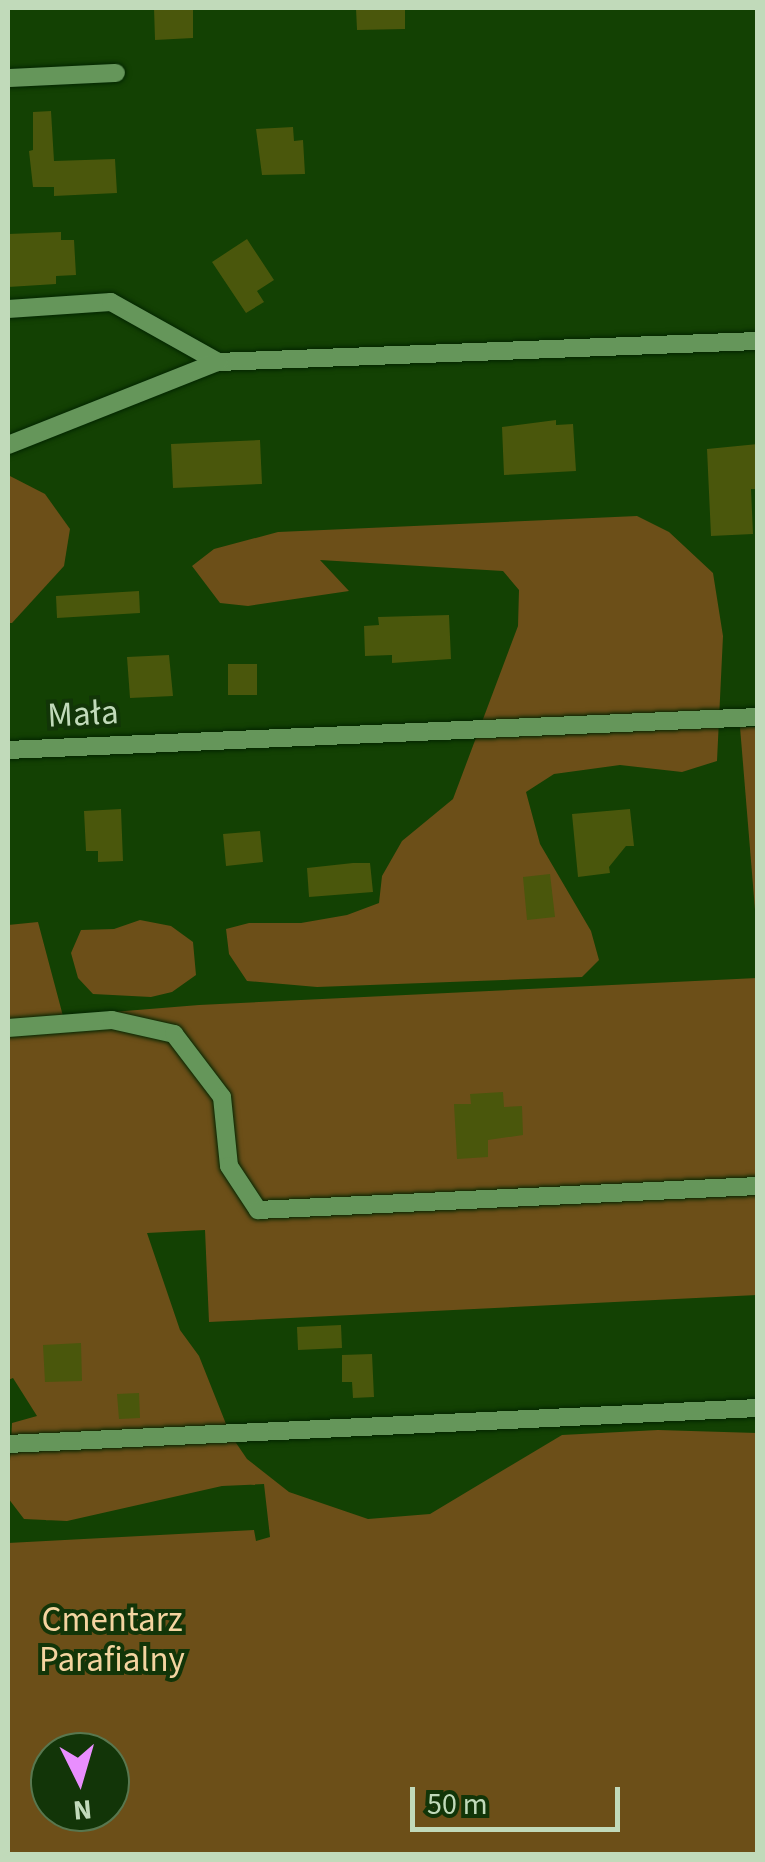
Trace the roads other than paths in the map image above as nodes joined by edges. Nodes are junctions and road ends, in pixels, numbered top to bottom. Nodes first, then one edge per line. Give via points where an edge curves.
1 (116, 73) dead end
2 (8, 78) edge
3 (8, 308) edge
4 (758, 341) edge
5 (218, 362) junction
6 (8, 446) edge
7 (758, 717) edge
8 (8, 750) edge
9 (8, 1028) edge
10 (758, 1186) edge
11 (758, 1408) edge
12 (8, 1444) edge

1 - 2 street
3 - 5 street via 112,302
4 - 5 street
5 - 6 street
7 - 8 street, Mała
9 - 10 street via 112,1020 174,1034 222,1097 229,1166 258,1210
11 - 12 street

